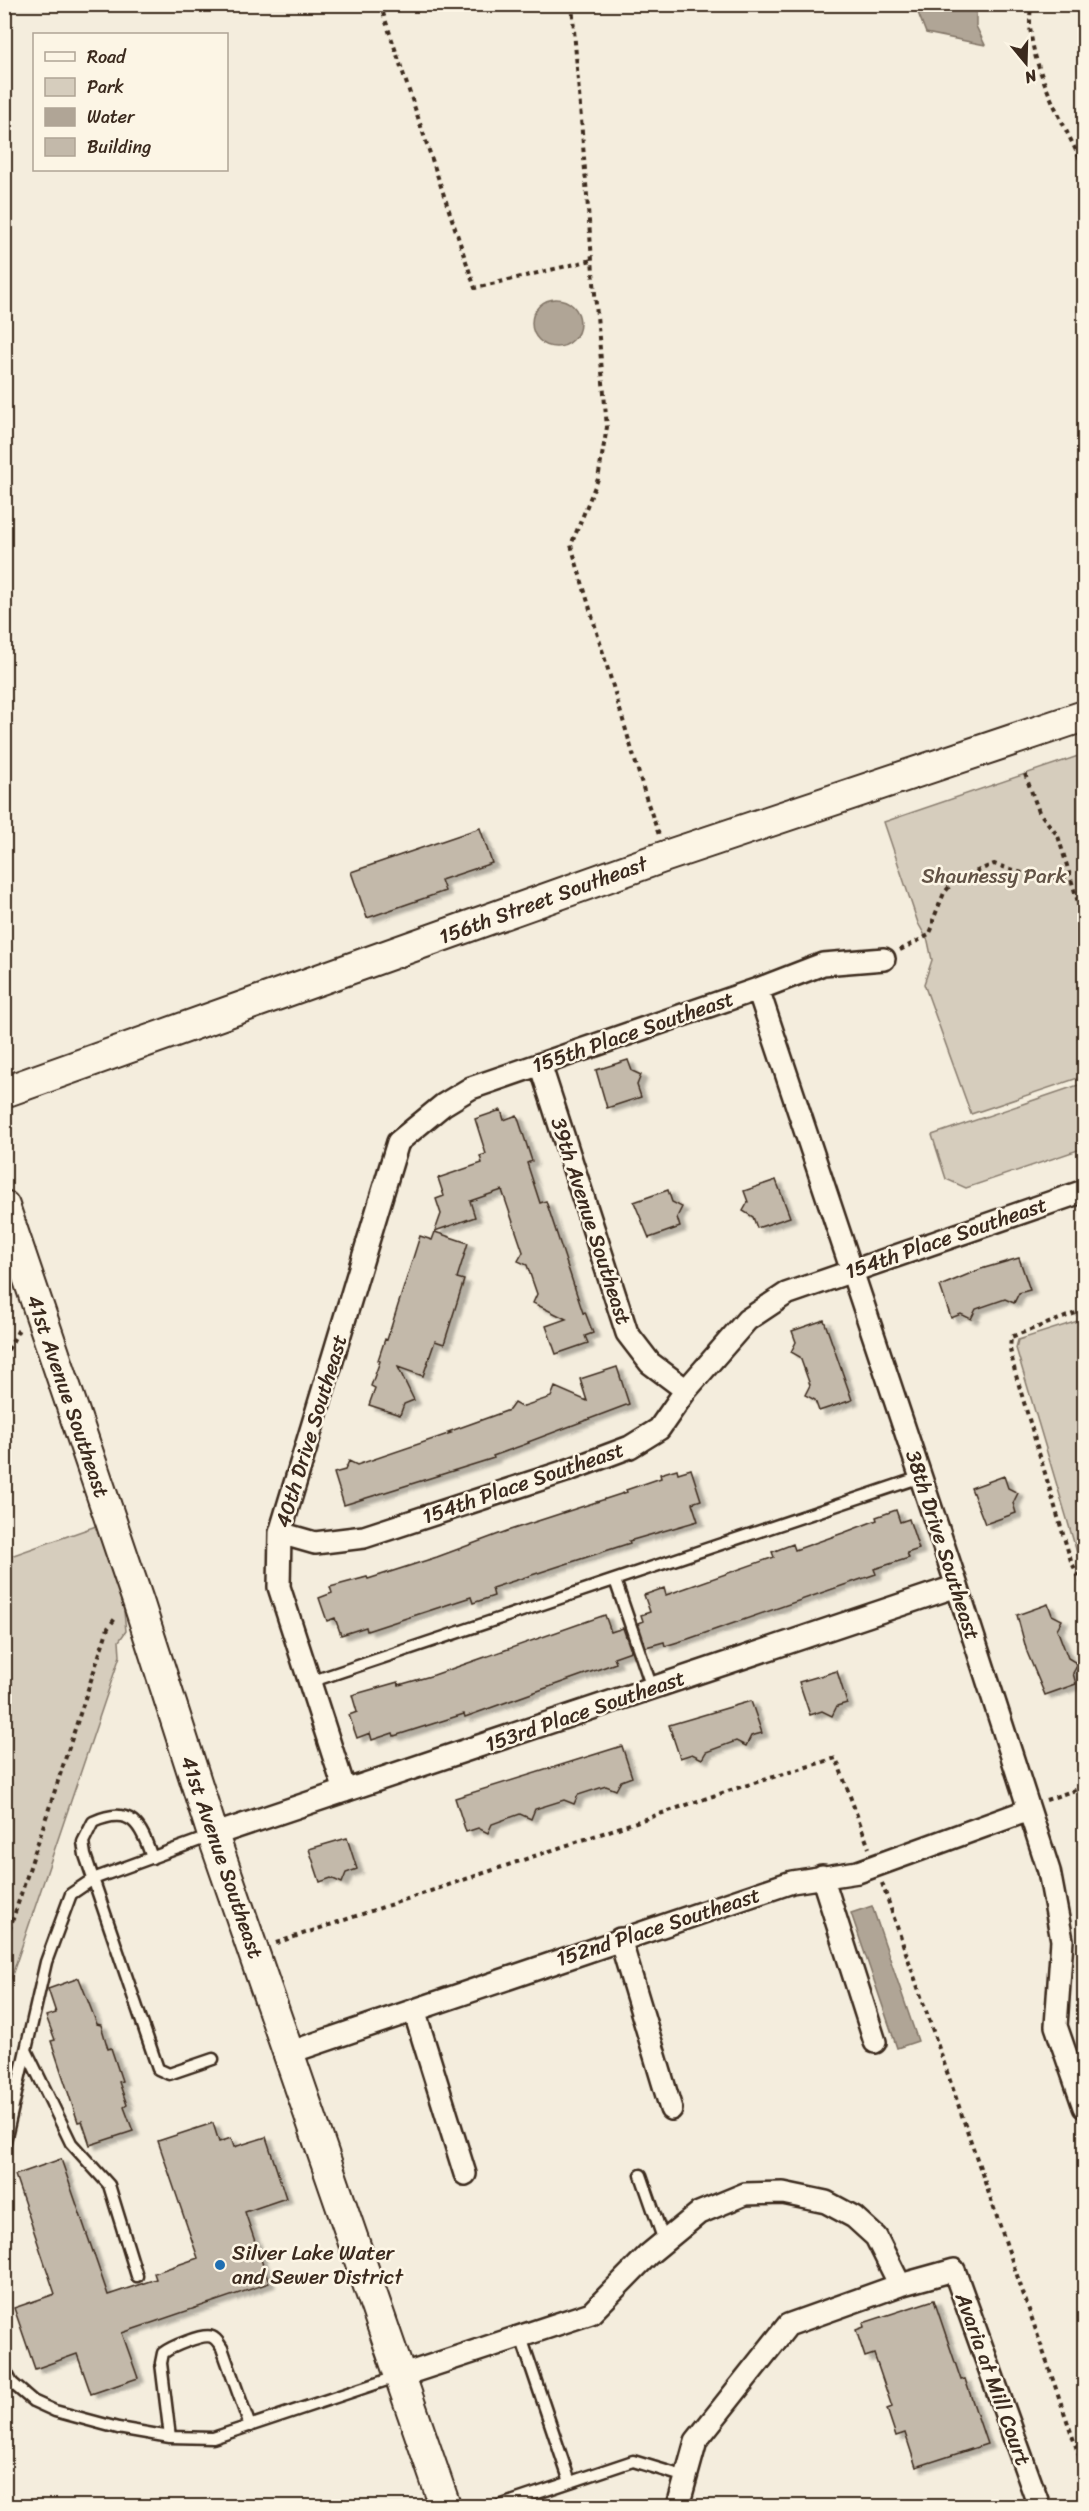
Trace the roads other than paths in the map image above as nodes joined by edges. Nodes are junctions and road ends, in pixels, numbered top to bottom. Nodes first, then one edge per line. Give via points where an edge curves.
1 (1084, 716) edge
2 (884, 959) road end
3 (758, 989) junction
4 (540, 1064) junction
5 (4, 1092) edge
6 (398, 1142) joint
7 (1084, 1191) edge
8 (4, 1206) edge
9 (851, 1270) junction
10 (686, 1390) junction
11 (921, 1477) junction
12 (280, 1533) junction
13 (615, 1580) junction
14 (957, 1586) junction
15 (310, 1682) junction
16 (652, 1688) junction
17 (345, 1791) junction
18 (1029, 1808) junction
19 (213, 1835) junction
20 (152, 1858) junction
21 (822, 1876) junction
22 (93, 1880) junction
23 (620, 1939) junction
24 (414, 2010) junction
25 (875, 2042) dead end
26 (26, 2050) junction
27 (288, 2053) junction
28 (213, 2059) dead end
29 (1084, 2107) edge
30 (671, 2109) dead end
31 (4, 2146) edge
32 (465, 2174) dead end
33 (641, 2175) dead end
34 (664, 2241) junction
35 (137, 2276) dead end
36 (900, 2285) junction
37 (521, 2337) junction
38 (4, 2368) edge
39 (400, 2376) junction
40 (250, 2426) junction
41 (170, 2437) junction
42 (686, 2477) junction
43 (570, 2482) junction
44 (445, 2506) edge
45 (499, 2506) edge
46 (678, 2506) edge
47 (1039, 2506) edge

1 - 5 street, 156th Street Southeast via 666,856
2 - 3 street, 155th Place Southeast via 823,964
3 - 4 street, 155th Place Southeast
3 - 9 street, 38th Drive Southeast
4 - 6 street, 155th Place Southeast via 471,1088
4 - 10 street, 39th Avenue Southeast via 627,1333 650,1363
6 - 12 street, 40th Drive Southeast
7 - 9 street, 154th Place Southeast
8 - 19 street, 41st Avenue Southeast
9 - 10 street, 154th Place Southeast via 786,1294 747,1320
9 - 11 street, 38th Drive Southeast
10 - 12 street, 154th Place Southeast via 659,1429 630,1447 566,1471 364,1537 315,1543
11 - 13 lane
11 - 14 street, 38th Drive Southeast
12 - 15 street, 40th Drive Southeast via 279,1587
13 - 15 lane
13 - 16 lane
14 - 16 street, 153rd Place Southeast
14 - 18 street, 38th Drive Southeast
15 - 17 street, 40th Drive Southeast
16 - 17 street, 153rd Place Southeast
17 - 19 street, 153rd Place Southeast
18 - 21 street, 152nd Place Southeast via 858,1872
18 - 29 street, 38th Drive Southeast via 1049,1871 1062,1940 1056,2026
19 - 20 lane
19 - 27 street, 41st Avenue Southeast
20 - 22 lane
20 - 22 lane via 136,1822 117,1814 106,1816 93,1821 83,1842
21 - 23 street, 152nd Place Southeast via 792,1882
21 - 25 street
22 - 26 lane via 71,1894 46,1962
22 - 28 lane via 158,2069 169,2074
23 - 24 street, 152nd Place Southeast
23 - 30 street
24 - 27 street, 152nd Place Southeast
24 - 32 street
26 - 31 lane
26 - 35 lane via 71,2143 109,2185
27 - 39 street, 41st Avenue Southeast
33 - 34 lane
34 - 36 street via 699,2213 745,2194 783,2193 826,2202 854,2217 876,2237
34 - 37 street via 591,2313
36 - 42 street, Avaria at Mill Court via 788,2325 696,2441
36 - 47 street, Avaria at Mill Court via 954,2270
37 - 39 street
37 - 43 lane
38 - 41 lane via 12,2383 33,2401 56,2411
39 - 40 lane
39 - 44 street, 41st Avenue Southeast
40 - 41 lane via 213,2438
40 - 41 lane via 222,2348 215,2338 206,2336 163,2353
42 - 43 lane via 633,2461
42 - 46 street, Avaria at Mill Court
43 - 45 lane

